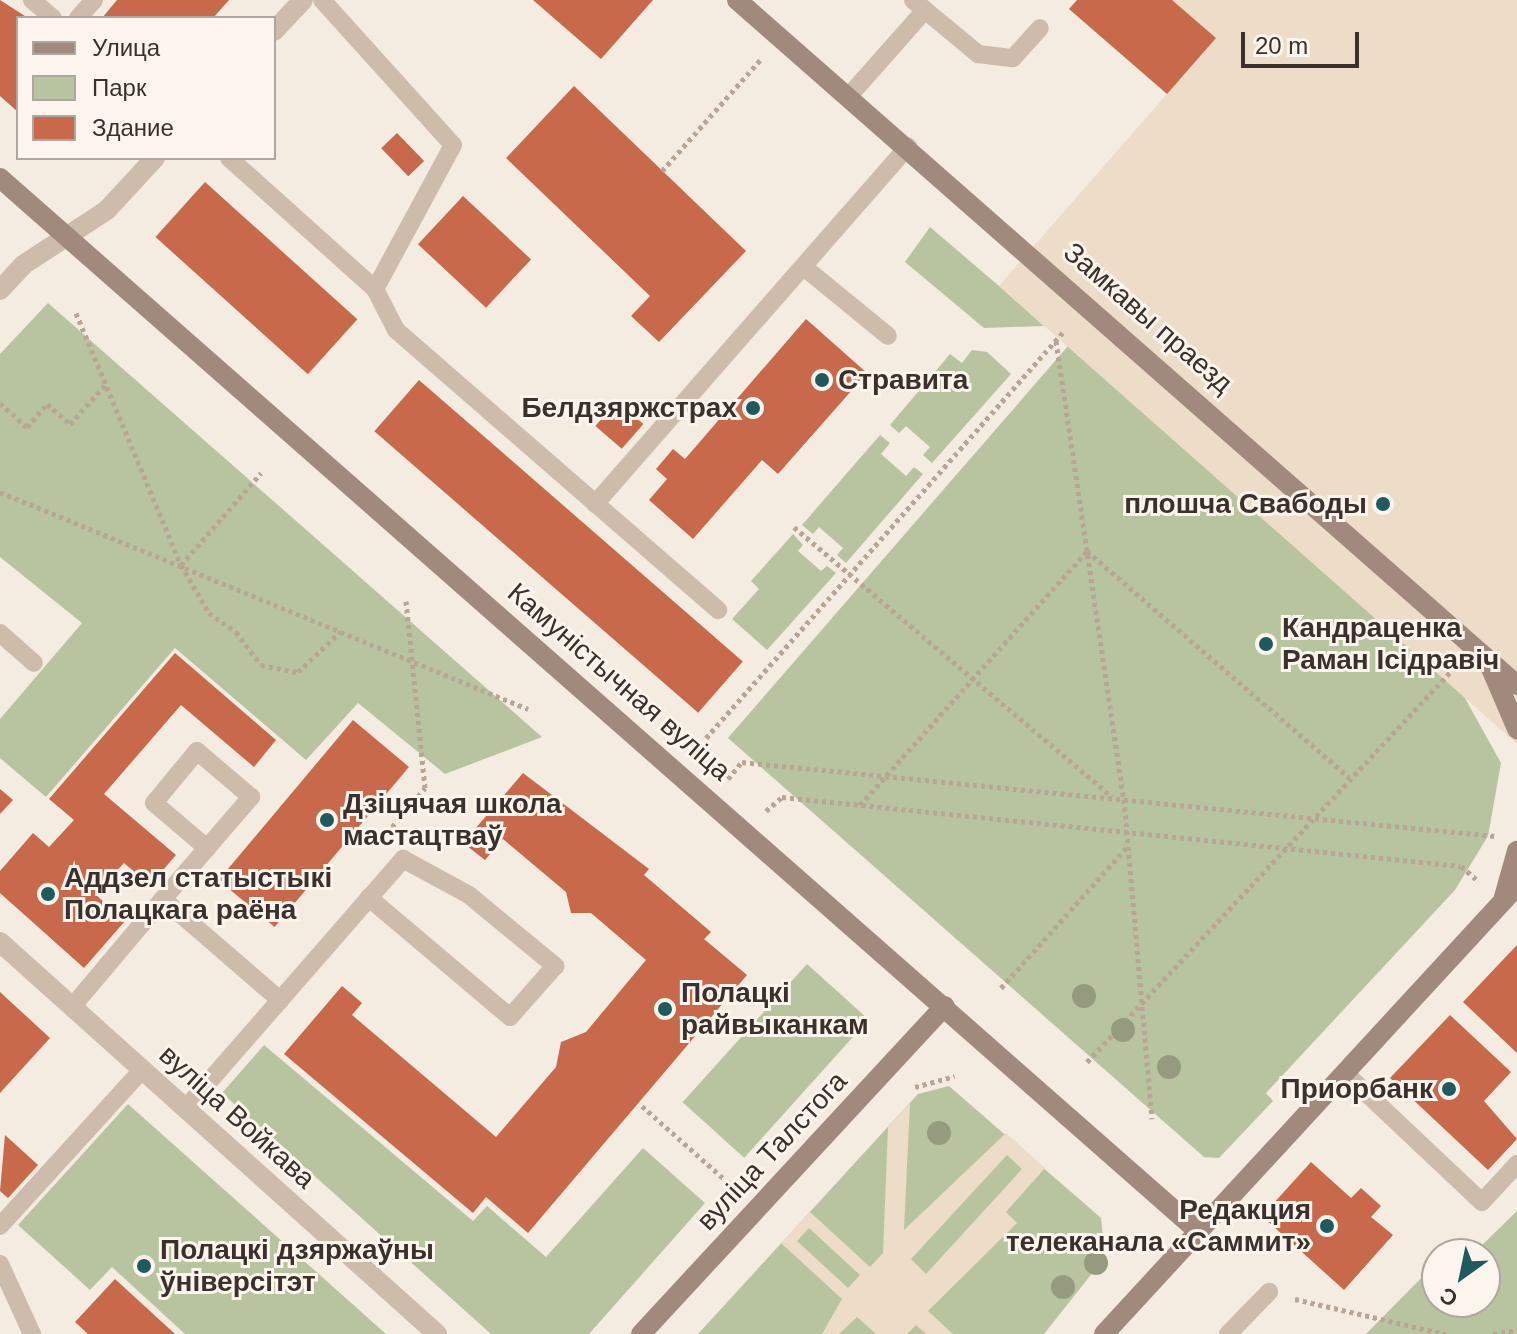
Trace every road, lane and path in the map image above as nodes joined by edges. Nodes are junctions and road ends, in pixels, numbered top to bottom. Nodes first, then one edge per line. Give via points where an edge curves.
1 (32, 0) edge
2 (94, 0) edge
3 (303, 0) edge
4 (322, 0) edge
5 (737, 0) edge
6 (919, 5) edge
7 (51, 16) edge
8 (80, 16) edge
9 (1040, 28) dead end
10 (276, 29) edge
11 (780, 37) junction
12 (849, 96) junction
13 (908, 147) junction
14 (153, 160) edge
15 (231, 160) edge
16 (662, 171) dead end
17 (0, 178) edge
18 (68, 236) junction
19 (805, 268) junction
20 (375, 289) junction
21 (0, 290) edge
22 (76, 313) dead end
23 (1064, 331) dead end
24 (888, 336) dead end
25 (1056, 341) junction
26 (106, 384) junction
27 (0, 403) edge
28 (261, 473) dead end
29 (0, 492) edge
30 (595, 504) junction
31 (794, 527) dead end
32 (1087, 551) junction
33 (181, 565) junction
34 (851, 574) junction
35 (406, 601) dead end
36 (718, 610) dead end
37 (341, 631) junction
38 (0, 633) edge
39 (1480, 650) junction
40 (412, 661) junction
41 (34, 663) dead end
42 (972, 679) junction
43 (1517, 685) edge
44 (528, 709) dead end
45 (1517, 729) edge
46 (706, 738) dead end
47 (885, 776) junction
48 (1349, 777) junction
49 (739, 790) dead end
50 (1113, 798) junction
51 (1124, 799) junction
52 (759, 805) dead end
53 (860, 805) junction
54 (1312, 818) junction
55 (1127, 832) junction
56 (1495, 836) dead end
57 (377, 844) dead end
58 (1128, 846) junction
59 (207, 848) junction
60 (1283, 848) junction
61 (1517, 851) edge
62 (1474, 878) dead end
63 (1517, 886) edge
64 (369, 898) junction
65 (163, 899) junction
66 (1502, 902) junction
67 (0, 942) edge
68 (1001, 988) dead end
69 (280, 1000) junction
70 (1139, 1003) junction
71 (945, 1006) junction
72 (72, 1007) junction
73 (1087, 1062) dead end
74 (142, 1070) junction
75 (1345, 1073) junction
76 (642, 1106) dead end
77 (185, 1109) junction
78 (1152, 1119) dead end
79 (1517, 1164) edge
80 (732, 1186) dead end
81 (0, 1226) edge
82 (1199, 1232) junction
83 (0, 1264) edge
84 (1269, 1292) joint
85 (1517, 1330) edge
86 (32, 1334) edge
87 (437, 1334) edge
88 (641, 1334) edge
89 (1104, 1334) edge
90 (1228, 1334) edge
91 (1446, 1334) edge
92 (1493, 1334) edge

1 - 7 lane
2 - 8 lane
3 - 10 street
4 - 20 lane via 453,145
5 - 11 street, Замкавы праезд
6 - 9 lane via 978,54 1013,58
6 - 12 lane
11 - 12 street, Замкавы праезд
11 - 16 path
12 - 13 street, Замкавы праезд
13 - 19 lane
13 - 39 street, Замкавы праезд
14 - 18 street via 107,210
15 - 20 lane
17 - 18 street, Камуністычная вуліца
18 - 21 street
18 - 71 street, Камуністычная вуліца
19 - 24 lane
19 - 30 lane
20 - 30 lane via 396,330
22 - 26 path
23 - 25 path
25 - 32 path
25 - 34 path
26 - 27 path via 70,424 47,404 27,427
26 - 33 path
28 - 33 path
29 - 33 path
30 - 36 lane
31 - 34 path
32 - 42 path
32 - 48 path
32 - 51 path
33 - 37 path
33 - 37 path via 209,613 236,632 261,665 298,672
34 - 42 path
34 - 46 path
35 - 40 path
37 - 40 path
38 - 41 lane
39 - 43 street, Замкавы праезд
39 - 45 street
39 - 48 path
40 - 44 path
40 - 57 path via 425,788
42 - 47 path
42 - 50 path
47 - 49 path via 742,762 727,780
47 - 50 path
47 - 53 path
48 - 54 path
50 - 51 path
51 - 54 path
51 - 55 path
52 - 53 path via 769,813 782,797
53 - 55 path
54 - 56 path
54 - 60 path
55 - 58 path
55 - 60 path
58 - 68 path
58 - 70 path
59 - 59 lane via 154,803 197,751 251,797
59 - 65 lane
60 - 62 path via 1461,866
60 - 70 path
61 - 66 street
63 - 66 street
64 - 64 lane via 510,1017 555,966 469,895 403,859
64 - 69 lane
65 - 69 lane
65 - 72 lane
66 - 75 street
67 - 72 street, вуліца Войкава
69 - 77 lane
70 - 73 path
70 - 78 path
71 - 82 street, Камуністычная вуліца
71 - 88 street, вуліца Талстога
72 - 74 street, вуліца Войкава
74 - 77 street, вуліца Войкава
74 - 81 lane
75 - 79 lane via 1482,1202
75 - 82 street
76 - 80 path
77 - 87 street, вуліца Войкава
82 - 89 street
83 - 86 lane
84 - 90 lane
84 - 91 path
85 - 92 path

